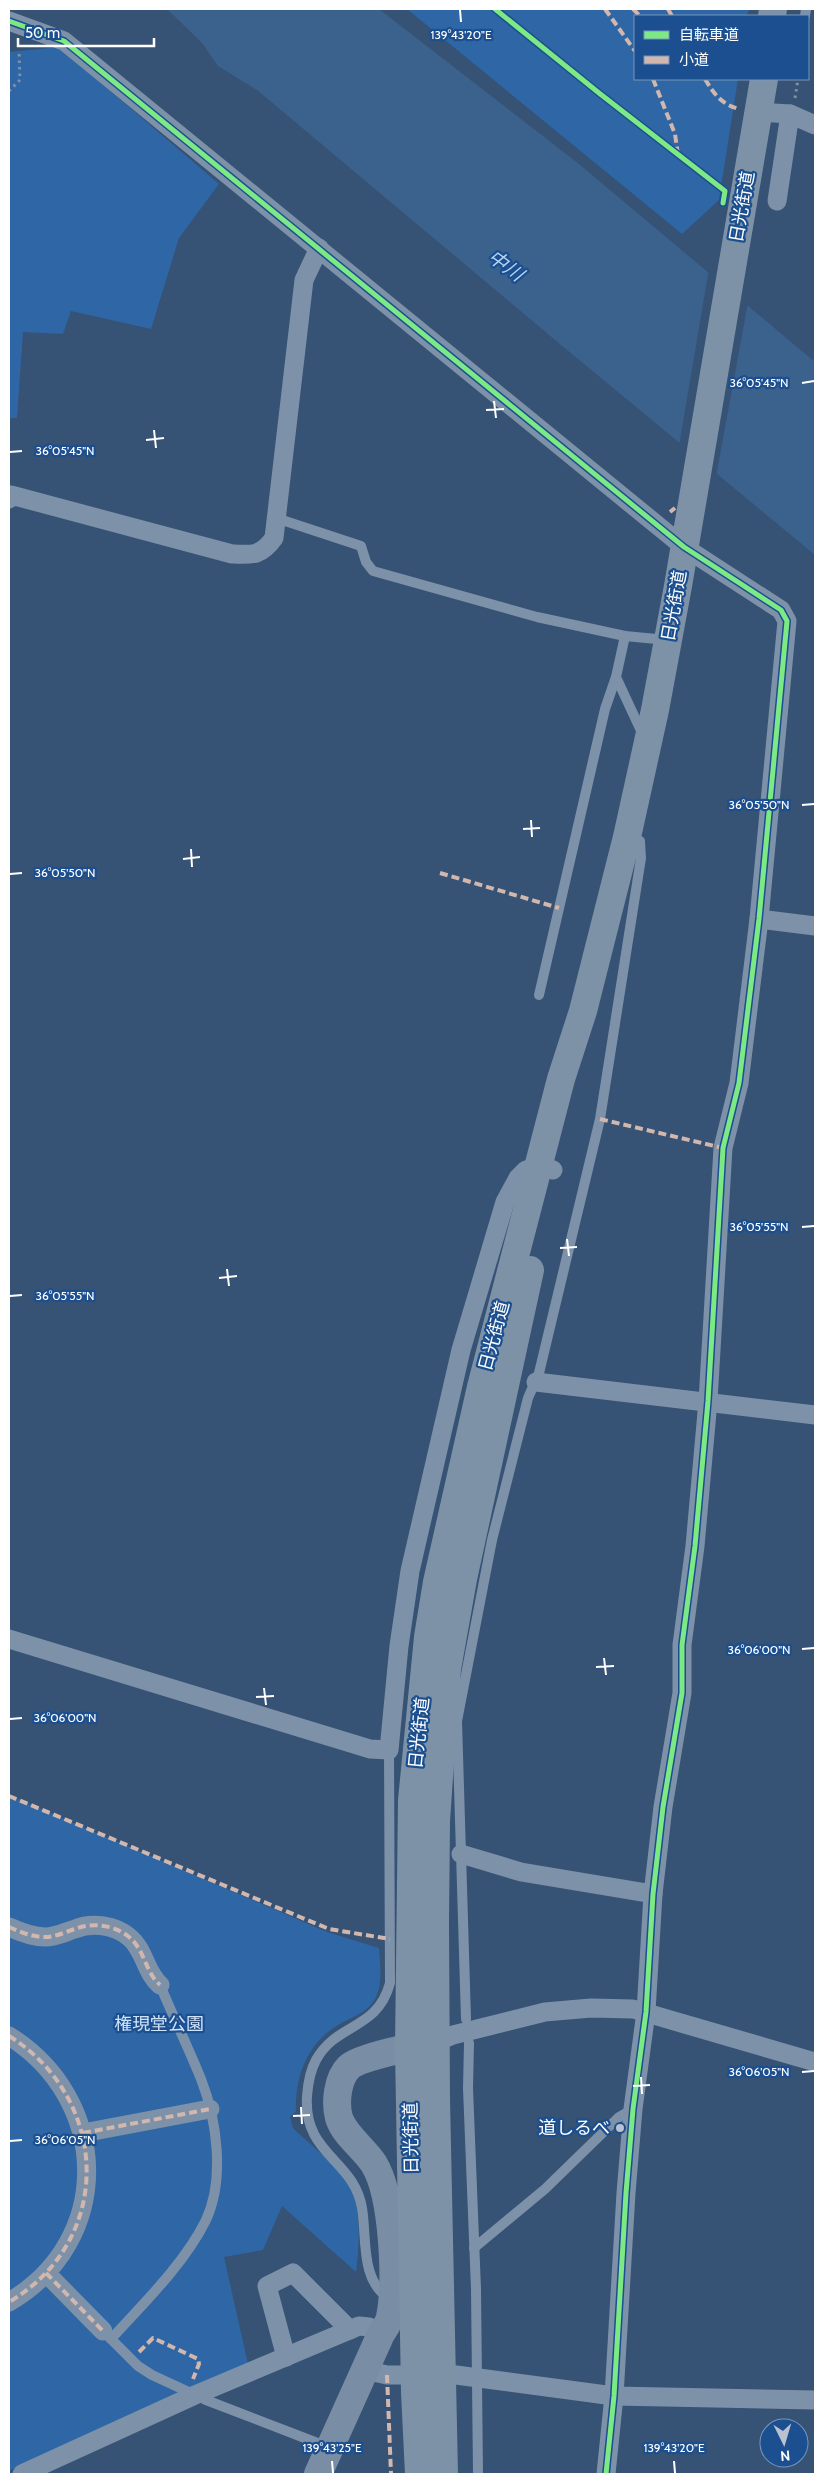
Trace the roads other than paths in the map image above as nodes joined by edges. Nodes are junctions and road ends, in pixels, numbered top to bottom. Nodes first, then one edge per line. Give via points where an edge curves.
1 (9, 21) edge
2 (764, 80) edge
3 (792, 108) junction
4 (758, 112) junction
5 (815, 125) edge
6 (777, 201) dead end
7 (318, 248) junction
8 (9, 499) edge
9 (276, 518) junction
10 (684, 547) junction
11 (625, 636) junction
12 (668, 640) junction
13 (616, 676) junction
14 (648, 744) junction
15 (627, 837) junction
16 (759, 919) junction
17 (815, 926) edge
18 (539, 995) dead end
19 (546, 1168) junction
20 (536, 1382) junction
21 (708, 1401) junction
22 (815, 1416) edge
23 (9, 1639) edge
24 (450, 1720) junction
25 (389, 1750) junction
26 (461, 1854) junction
27 (653, 1894) junction
28 (9, 1926) edge
29 (160, 1985) joint
30 (646, 2012) junction
31 (466, 2019) dead end
32 (9, 2036) edge
33 (436, 2042) junction
34 (469, 2043) dead end
35 (409, 2048) junction
36 (815, 2062) edge
37 (210, 2109) junction
38 (633, 2109) junction
39 (83, 2133) junction
40 (474, 2248) junction
41 (46, 2273) junction
42 (392, 2300) junction
43 (9, 2302) edge
44 (350, 2330) junction
45 (381, 2334) junction
46 (107, 2335) junction
47 (286, 2357) junction
48 (365, 2370) junction
49 (403, 2375) dead end
50 (456, 2375) dead end
51 (477, 2376) junction
52 (195, 2395) junction
53 (614, 2396) junction
54 (815, 2400) edge
55 (330, 2448) junction
56 (22, 2474) edge
57 (318, 2474) edge
58 (419, 2474) edge
59 (444, 2474) edge
60 (478, 2474) edge
61 (606, 2474) edge

1 - 7 street via 64,41
2 - 4 highway, 日光街道
3 - 4 street
3 - 5 street
3 - 6 street
4 - 10 highway, 日光街道
7 - 9 street via 304,280
7 - 10 street
8 - 9 street via 11,495 232,554 252,555 266,549 274,538
9 - 11 lane via 361,546 373,571 537,617
10 - 12 highway, 日光街道
10 - 16 street via 781,610 787,622
11 - 12 lane
11 - 13 lane
12 - 14 highway, 日光街道
13 - 14 lane
13 - 18 lane via 605,710
14 - 15 highway, 日光街道
15 - 19 highway, 日光街道
15 - 20 lane via 640,841 641,858 600,1119
16 - 17 street
16 - 21 street via 739,1083 723,1148
19 - 24 highway, 日光街道 via 462,1579 447,1669
19 - 25 street via 526,1170 505,1202 461,1350 410,1571
19 - 35 highway, 日光街道 via 481,1387 437,1582 412,1800
20 - 21 street
20 - 24 lane via 528,1398
21 - 22 street
21 - 27 street via 682,1645 682,1693 663,1807
23 - 25 street via 370,1749
24 - 26 lane
24 - 33 highway, 日光街道 via 436,1821
25 - 42 lane via 390,1983 381,2005 369,2019 335,2037 323,2048 308,2081 306,2101 309,2127 315,2139 353,2182 359,2194 370,2274 381,2294
26 - 27 street via 521,1872
26 - 31 lane
27 - 30 street
28 - 29 street via 46,1937 90,1926 119,1930 140,1948 154,1980
29 - 37 lane via 201,2079
30 - 33 street via 591,2008 545,2012
30 - 36 street
30 - 38 street
32 - 39 street via 34,2054 56,2077 72,2104
33 - 35 street
33 - 59 highway, 日光街道
34 - 40 lane
35 - 42 street via 359,2061 348,2068 337,2097 340,2118 374,2164 382,2184 395,2273
35 - 58 highway, 日光街道 via 414,2392
37 - 39 street
37 - 46 lane via 216,2162 213,2199 207,2218 178,2262
38 - 40 lane via 619,2117 545,2189
38 - 53 street
39 - 41 street via 87,2172 81,2211 70,2240
40 - 51 lane
41 - 43 street
41 - 46 street
42 - 45 street via 390,2319
44 - 45 street via 359,2326 369,2327
44 - 47 street
44 - 47 street via 293,2273 267,2286
45 - 48 street
46 - 52 lane via 138,2366
47 - 52 street
48 - 49 street
48 - 55 street
50 - 51 street
51 - 53 street
51 - 60 lane
52 - 55 lane
52 - 56 street
53 - 54 street
53 - 61 street
55 - 57 street

